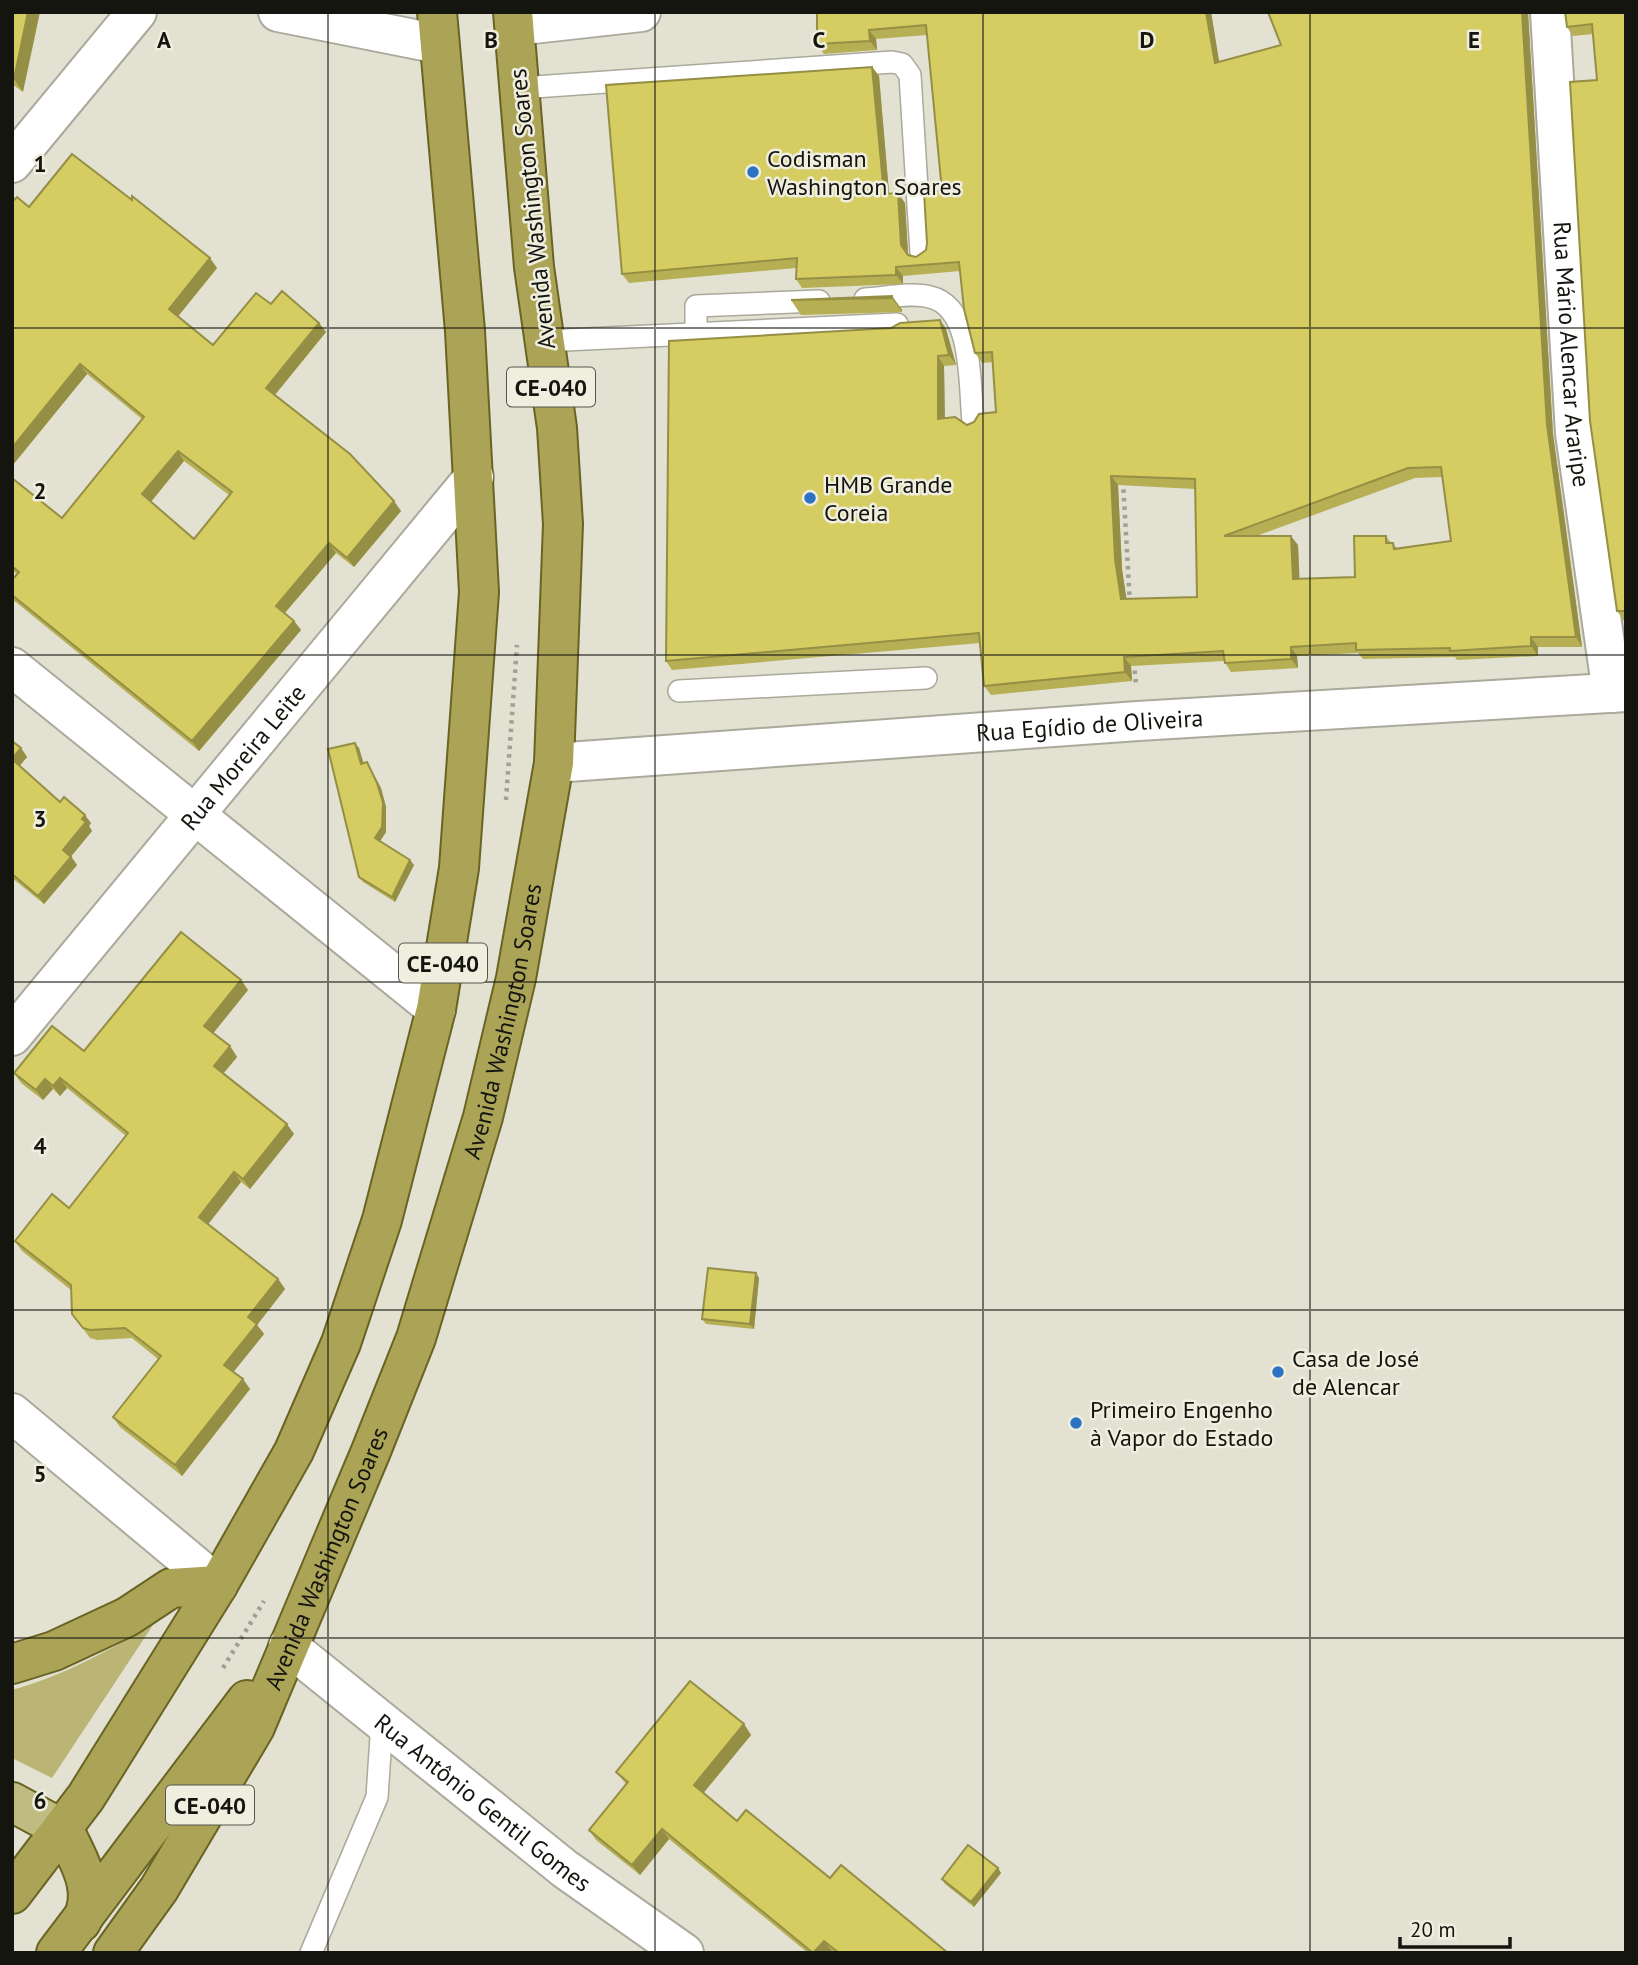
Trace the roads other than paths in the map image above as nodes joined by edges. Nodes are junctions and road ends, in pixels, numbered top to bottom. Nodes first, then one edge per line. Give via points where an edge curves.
1 (137, 12) edge
2 (278, 12) edge
3 (641, 12) edge
4 (1550, 12) edge
5 (514, 19) edge
6 (438, 28) edge
7 (520, 88) junction
8 (14, 158) edge
9 (921, 253) edge
10 (897, 324) edge
11 (696, 335) junction
12 (544, 341) junction
13 (973, 421) edge
14 (474, 477) junction
15 (12, 667) edge
16 (926, 678) dead end
17 (679, 691) dead end
18 (1619, 692) edge
19 (554, 763) junction
20 (195, 814) junction
21 (436, 1009) junction
22 (12, 1036) edge
23 (12, 1413) edge
24 (218, 1585) junction
25 (288, 1646) junction
26 (12, 1664) edge
27 (382, 1722) junction
28 (12, 1802) edge
29 (64, 1830) junction
30 (12, 1894) edge
31 (80, 1923) junction
32 (56, 1953) edge
33 (113, 1953) edge
34 (311, 1953) edge
35 (684, 1953) edge

1 - 8 street
2 - 6 street
3 - 5 street
4 - 18 street, Rua Mário Alencar Araripe via 1575,433
5 - 7 highway, Avenida Washington Soares / CE-040
6 - 14 highway, CE-040
7 - 9 lane via 902,64 910,75
7 - 12 highway, Avenida Washington Soares / CE-040
10 - 11 lane
11 - 12 lane
11 - 13 lane via 696,306 928,296 942,301 962,326
12 - 19 highway, Avenida Washington Soares / CE-040 via 557,428 563,524
14 - 20 street, Rua Moreira Leite
14 - 21 highway, CE-040 via 478,592 467,773 459,868
15 - 20 street
16 - 17 lane
18 - 19 street, Rua Egídio de Oliveira
19 - 25 highway, Avenida Washington Soares / CE-040 via 516,978 483,1117 415,1338
20 - 21 street
20 - 22 street, Rua Moreira Leite
21 - 24 highway, CE-040 via 382,1220 341,1343 294,1451
23 - 24 street
24 - 26 highway via 171,1588 127,1617 54,1651
24 - 29 highway, CE-040
25 - 27 street, Rua Antônio Gentil Gomes
25 - 31 highway
25 - 33 highway, Avenida Washington Soares / CE-040 via 236,1761 159,1889
27 - 34 lane via 377,1797
27 - 35 street, Rua Antônio Gentil Gomes via 565,1869
28 - 29 main road
29 - 30 highway, CE-040
29 - 31 highway via 90,1897
31 - 32 highway

